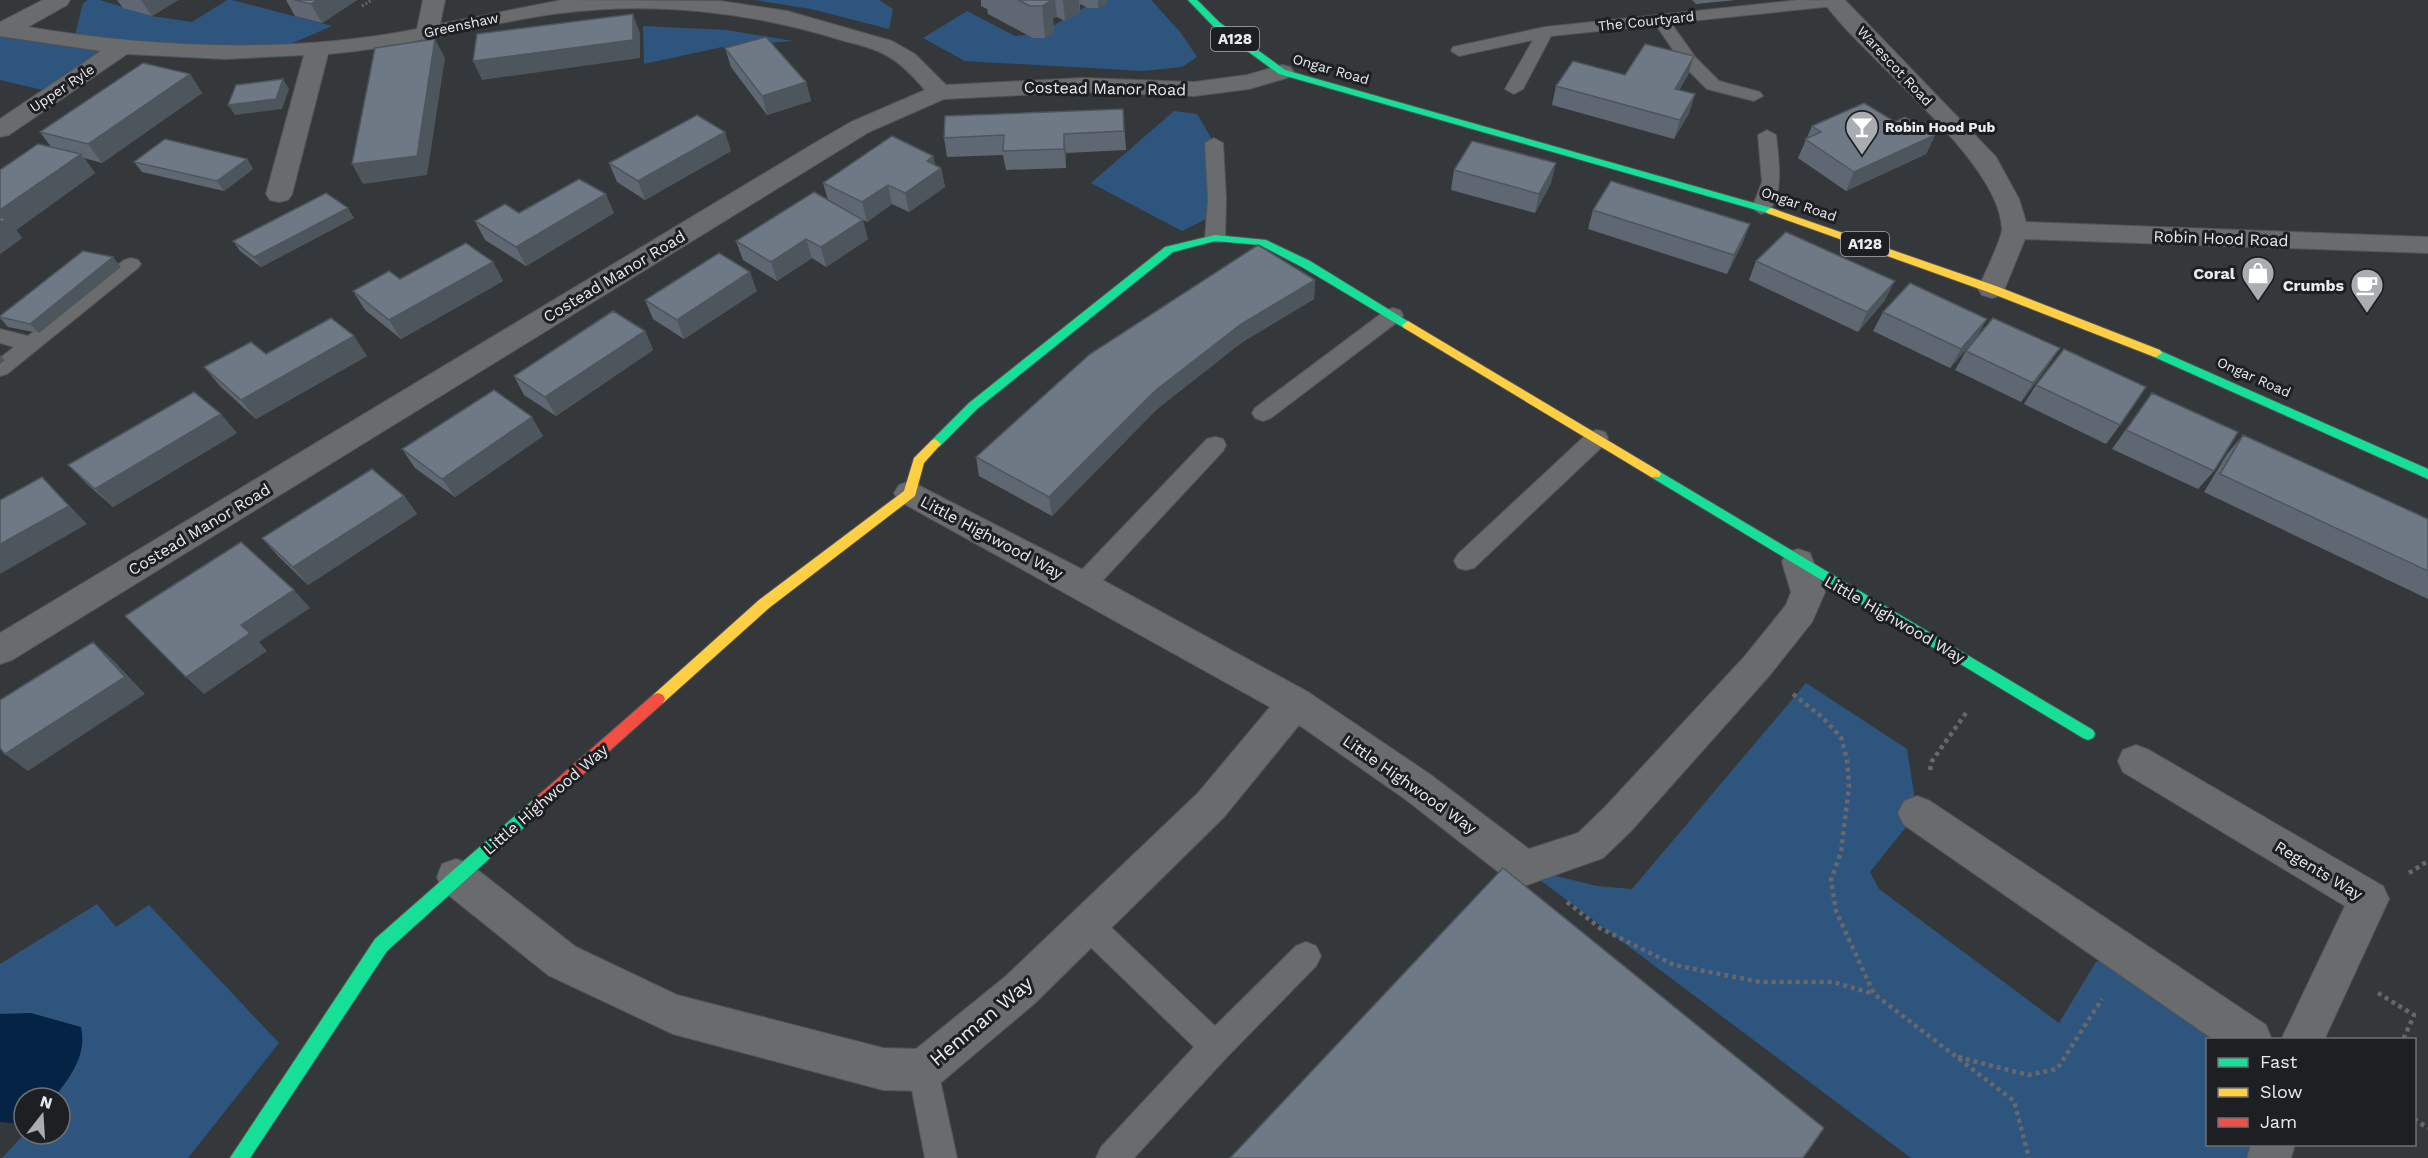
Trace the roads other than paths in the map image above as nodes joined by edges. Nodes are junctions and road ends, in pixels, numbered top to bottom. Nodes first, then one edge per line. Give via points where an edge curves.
1 (59, 0) edge
2 (434, 0) edge
3 (1192, 0) edge
4 (1839, 0) edge
5 (1660, 20) junction
6 (3, 29) edge
7 (1545, 32) junction
8 (427, 33) junction
9 (123, 46) junction
10 (318, 47) junction
11 (1459, 51) dead end
12 (1282, 72) junction
13 (1514, 89) dead end
14 (940, 92) junction
15 (1754, 96) dead end
16 (0, 130) edge
17 (1767, 135) dead end
18 (1215, 143) dead end
19 (279, 194) dead end
20 (1761, 208) junction
21 (2015, 230) junction
22 (1215, 238) junction
23 (2426, 246) edge
24 (131, 264) dead end
25 (1992, 289) junction
26 (1393, 315) junction
27 (0, 336) edge
28 (31, 344) junction
29 (0, 369) edge
30 (1263, 413) dead end
31 (1597, 438) junction
32 (1215, 445) dead end
33 (2428, 474) edge
34 (910, 493) junction
35 (1466, 561) dead end
36 (1798, 562) junction
37 (1083, 585) junction
38 (0, 650) edge
39 (1294, 703) junction
40 (2088, 734) dead end
41 (2136, 761) dead end
42 (1917, 813) road end
43 (456, 877) junction
44 (1087, 924) junction
45 (1306, 956) dead end
46 (2248, 1038) edge
47 (2303, 1038) edge
48 (1215, 1047) junction
49 (923, 1070) junction
50 (239, 1158) edge
51 (941, 1158) edge
52 (1112, 1158) edge

1 - 6 street
2 - 8 street
3 - 12 street, Ongar Road / A128 via 1225,31
4 - 5 lane, The Courtyard
4 - 21 street, Warescot Road via 1987,162 2006,199
5 - 7 lane, The Courtyard
5 - 15 lane via 1690,62 1713,85
6 - 9 street, Greenshaw
7 - 11 lane, The Courtyard
7 - 13 lane
8 - 10 street, Greenshaw
8 - 14 street, Greenshaw via 517,13 584,4 665,2 770,12 814,22 870,42 895,41 905,35 904,47 912,63
9 - 10 street, Greenshaw via 192,52
9 - 16 street, Upper Ryle
10 - 19 street
12 - 14 street, Costead Manor Road via 1230,85 1185,90 1082,85
12 - 20 street, Ongar Road / A128
14 - 38 street, Costead Manor Road via 860,127 822,149
17 - 20 lane via 1771,182
18 - 22 lane
20 - 25 street, Ongar Road / A128
21 - 23 street, Robin Hood Road
21 - 25 street
22 - 26 street, Little Highwood Way via 1262,242
22 - 34 street, Little Highwood Way via 1169,249 973,406 918,461
24 - 28 lane
25 - 33 street, Ongar Road / A128 via 2192,367
26 - 30 lane
26 - 31 street, Little Highwood Way
27 - 28 lane
28 - 29 lane
31 - 35 lane
31 - 36 street, Little Highwood Way
32 - 37 lane
34 - 37 street, Little Highwood Way
34 - 43 street, Little Highwood Way via 764,604
36 - 39 street, Little Highwood Way via 1808,592 1800,612 1757,666 1590,846 1524,868 1418,787
36 - 40 street, Little Highwood Way
37 - 39 street, Little Highwood Way
39 - 44 street, Henman Way via 1211,805
41 - 47 street, Regents Way via 2369,899
42 - 46 street
43 - 49 street, Henman Way via 562,961 673,1014 883,1070
43 - 50 street, Little Highwood Way via 381,945
44 - 48 lane
44 - 49 street, Henman Way via 1020,990
45 - 48 lane
48 - 52 lane
49 - 51 lane

